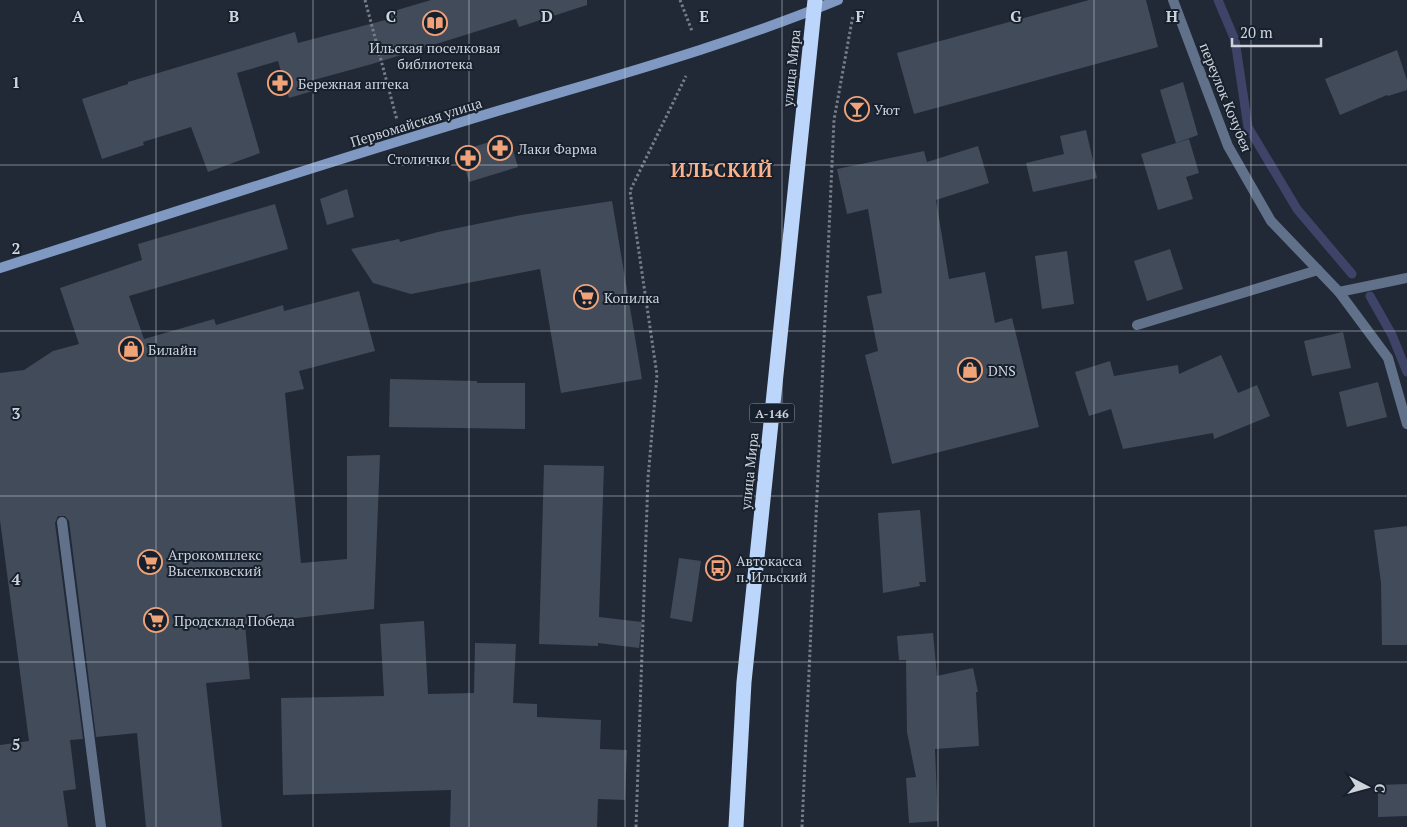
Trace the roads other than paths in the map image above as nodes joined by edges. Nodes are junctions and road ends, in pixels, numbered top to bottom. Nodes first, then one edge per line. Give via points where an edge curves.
1 (838, 0) edge
2 (1173, 0) edge
3 (814, 5) edge
4 (0, 268) edge
5 (1318, 270) junction
6 (1407, 278) edge
7 (1339, 292) junction
8 (1137, 325) dead end
9 (1407, 424) edge
10 (62, 522) dead end
11 (101, 827) edge
12 (736, 827) edge

1 - 3 street, Первомайская улица
2 - 5 street, переулок Кочубея via 1228,146 1270,221
3 - 4 street, Первомайская улица via 699,50 402,140
3 - 12 highway, улица Мира / А-146 via 744,682
5 - 7 street, переулок Кочубея
5 - 8 street
6 - 7 street
7 - 9 street, переулок Кочубея via 1388,358
10 - 11 street

